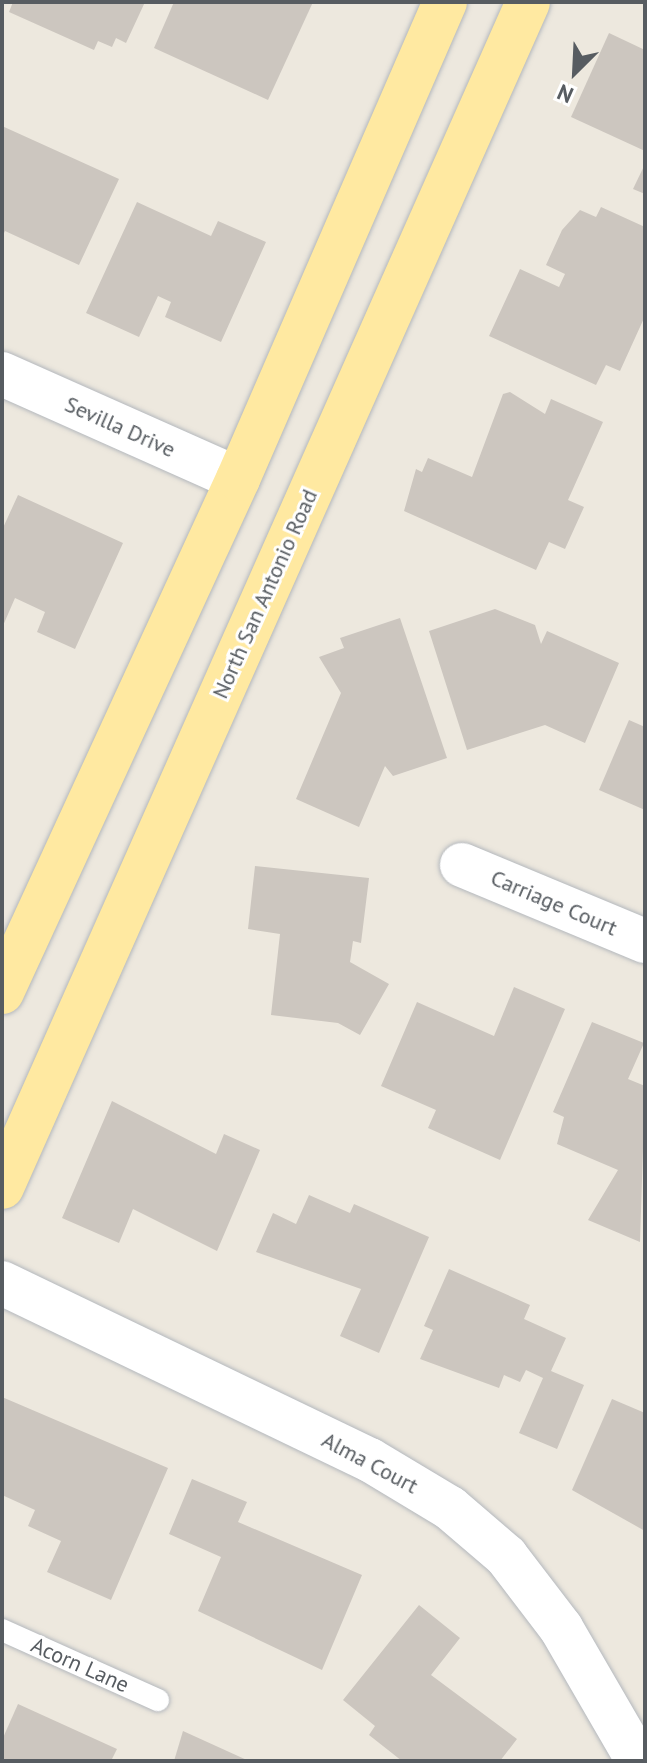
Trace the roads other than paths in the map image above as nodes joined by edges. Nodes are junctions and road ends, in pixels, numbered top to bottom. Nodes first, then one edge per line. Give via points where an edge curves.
1 (445, 2) edge
2 (528, 2) edge
3 (2, 374) edge
4 (238, 479) junction
5 (462, 865) dead end
6 (645, 941) edge
7 (2, 992) edge
8 (2, 1187) edge
9 (2, 1283) edge
10 (2, 1630) edge
11 (158, 1700) dead end
12 (638, 1761) edge

1 - 4 main road
2 - 8 main road, North San Antonio Road
3 - 4 street, Sevilla Drive
4 - 7 main road
5 - 6 street, Carriage Court
9 - 12 street, Alma Court via 370,1460 450,1508 506,1556 561,1628
10 - 11 lane, Acorn Lane

